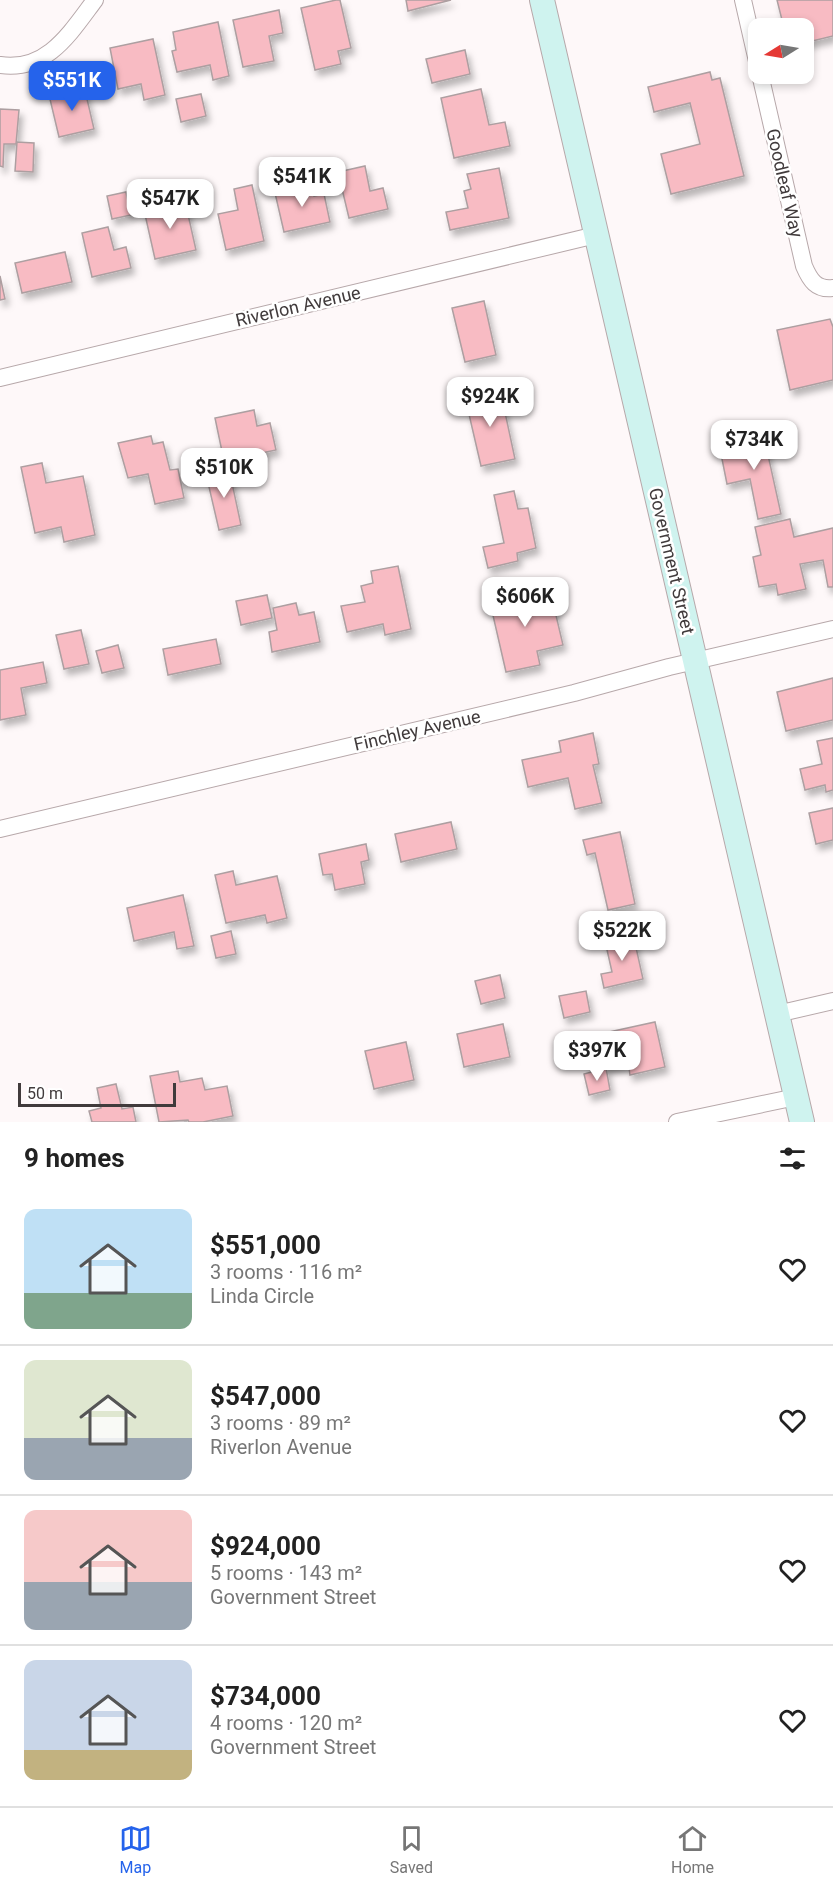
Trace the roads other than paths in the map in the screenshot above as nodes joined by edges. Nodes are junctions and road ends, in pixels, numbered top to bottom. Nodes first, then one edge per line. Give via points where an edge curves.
1 (95, 0) edge
2 (542, 0) edge
3 (743, 0) edge
4 (748, 22) edge
5 (0, 65) edge
6 (762, 84) edge
7 (596, 235) junction
8 (826, 288) edge
9 (0, 378) edge
10 (833, 629) edge
11 (695, 661) junction
12 (0, 830) edge
13 (833, 1001) edge
14 (777, 1014) junction
15 (796, 1097) junction
16 (677, 1122) edge
17 (802, 1122) edge

1 - 5 street via 67,37 39,61 15,67
2 - 7 main road, Government Street
3 - 4 street, Goodleaf Way
6 - 8 street, Goodleaf Way via 804,266 808,277
7 - 9 street, Riverlon Avenue
7 - 11 main road, Government Street
10 - 11 street, Finchley Avenue
11 - 12 street, Finchley Avenue
11 - 14 main road, Government Street
13 - 14 street
14 - 15 main road, Government Street
15 - 16 street
15 - 17 main road, Government Street

